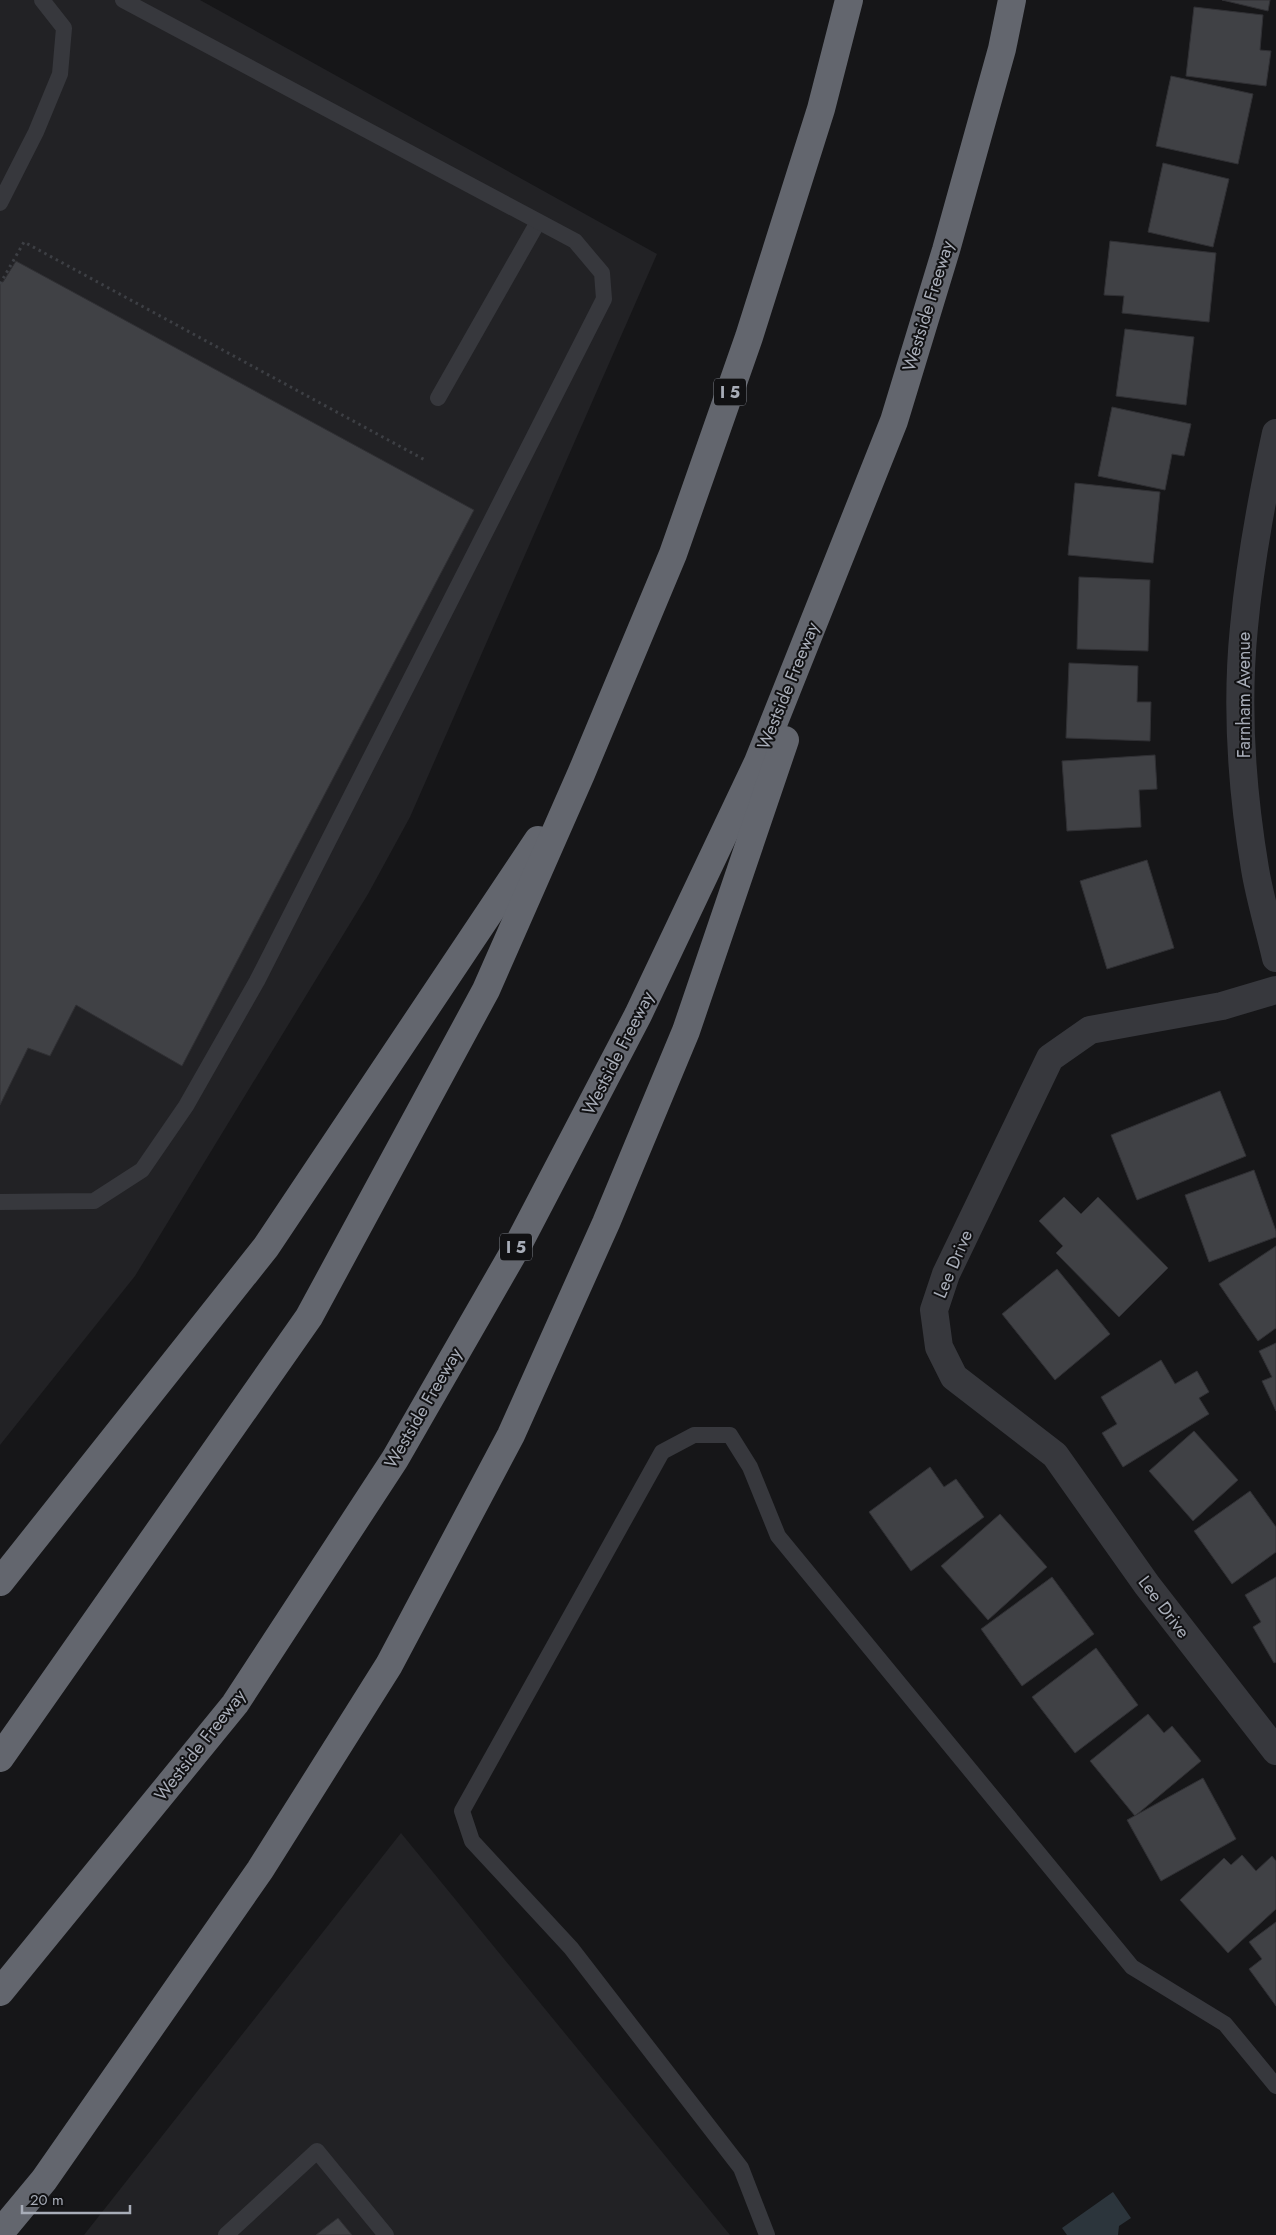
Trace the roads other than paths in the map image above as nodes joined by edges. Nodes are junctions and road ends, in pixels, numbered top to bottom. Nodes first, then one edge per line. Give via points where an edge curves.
1 (42, 0) edge
2 (123, 0) edge
3 (849, 0) edge
4 (1012, 0) edge
5 (0, 203) edge
6 (538, 222) junction
7 (438, 398) dead end
8 (894, 422) junction
9 (1276, 433) edge
10 (581, 774) junction
11 (1276, 958) edge
12 (1276, 990) edge
13 (0, 1202) edge
14 (0, 1582) edge
15 (1276, 1751) edge
16 (0, 1758) edge
17 (0, 1992) edge
18 (1276, 2086) edge
19 (0, 2233) edge
20 (226, 2235) edge
21 (386, 2235) edge
22 (767, 2235) edge

1 - 5 lane via 64,28 60,74 36,132
2 - 6 lane
3 - 10 highway, I 5 via 820,109 749,338 673,554
4 - 8 highway, Westside Freeway / I 5 via 1002,49 946,250
6 - 7 lane
6 - 13 lane via 575,241 602,273 604,299 257,981 186,1106 142,1170 94,1201
8 - 17 highway, Westside Freeway / I 5 via 758,762 638,1015 519,1243 395,1459 235,1704
8 - 19 highway via 686,1030 606,1223 511,1435 389,1665 260,1870 44,2180
9 - 11 street, Farnham Avenue via 1249,578 1243,629 1242,687 1246,804 1255,870
10 - 14 highway via 266,1247
10 - 16 highway, I 5 via 486,990 309,1317
12 - 15 street, Lee Drive via 1222,1006 1090,1030 1050,1058 946,1274 934,1310 939,1347 954,1377 1054,1455 1147,1584
18 - 22 lane via 1225,2024 1132,1967 778,1536 750,1467 730,1435 694,1435 662,1452 462,1811 472,1841 570,1948 741,2168
20 - 21 lane via 317,2151

